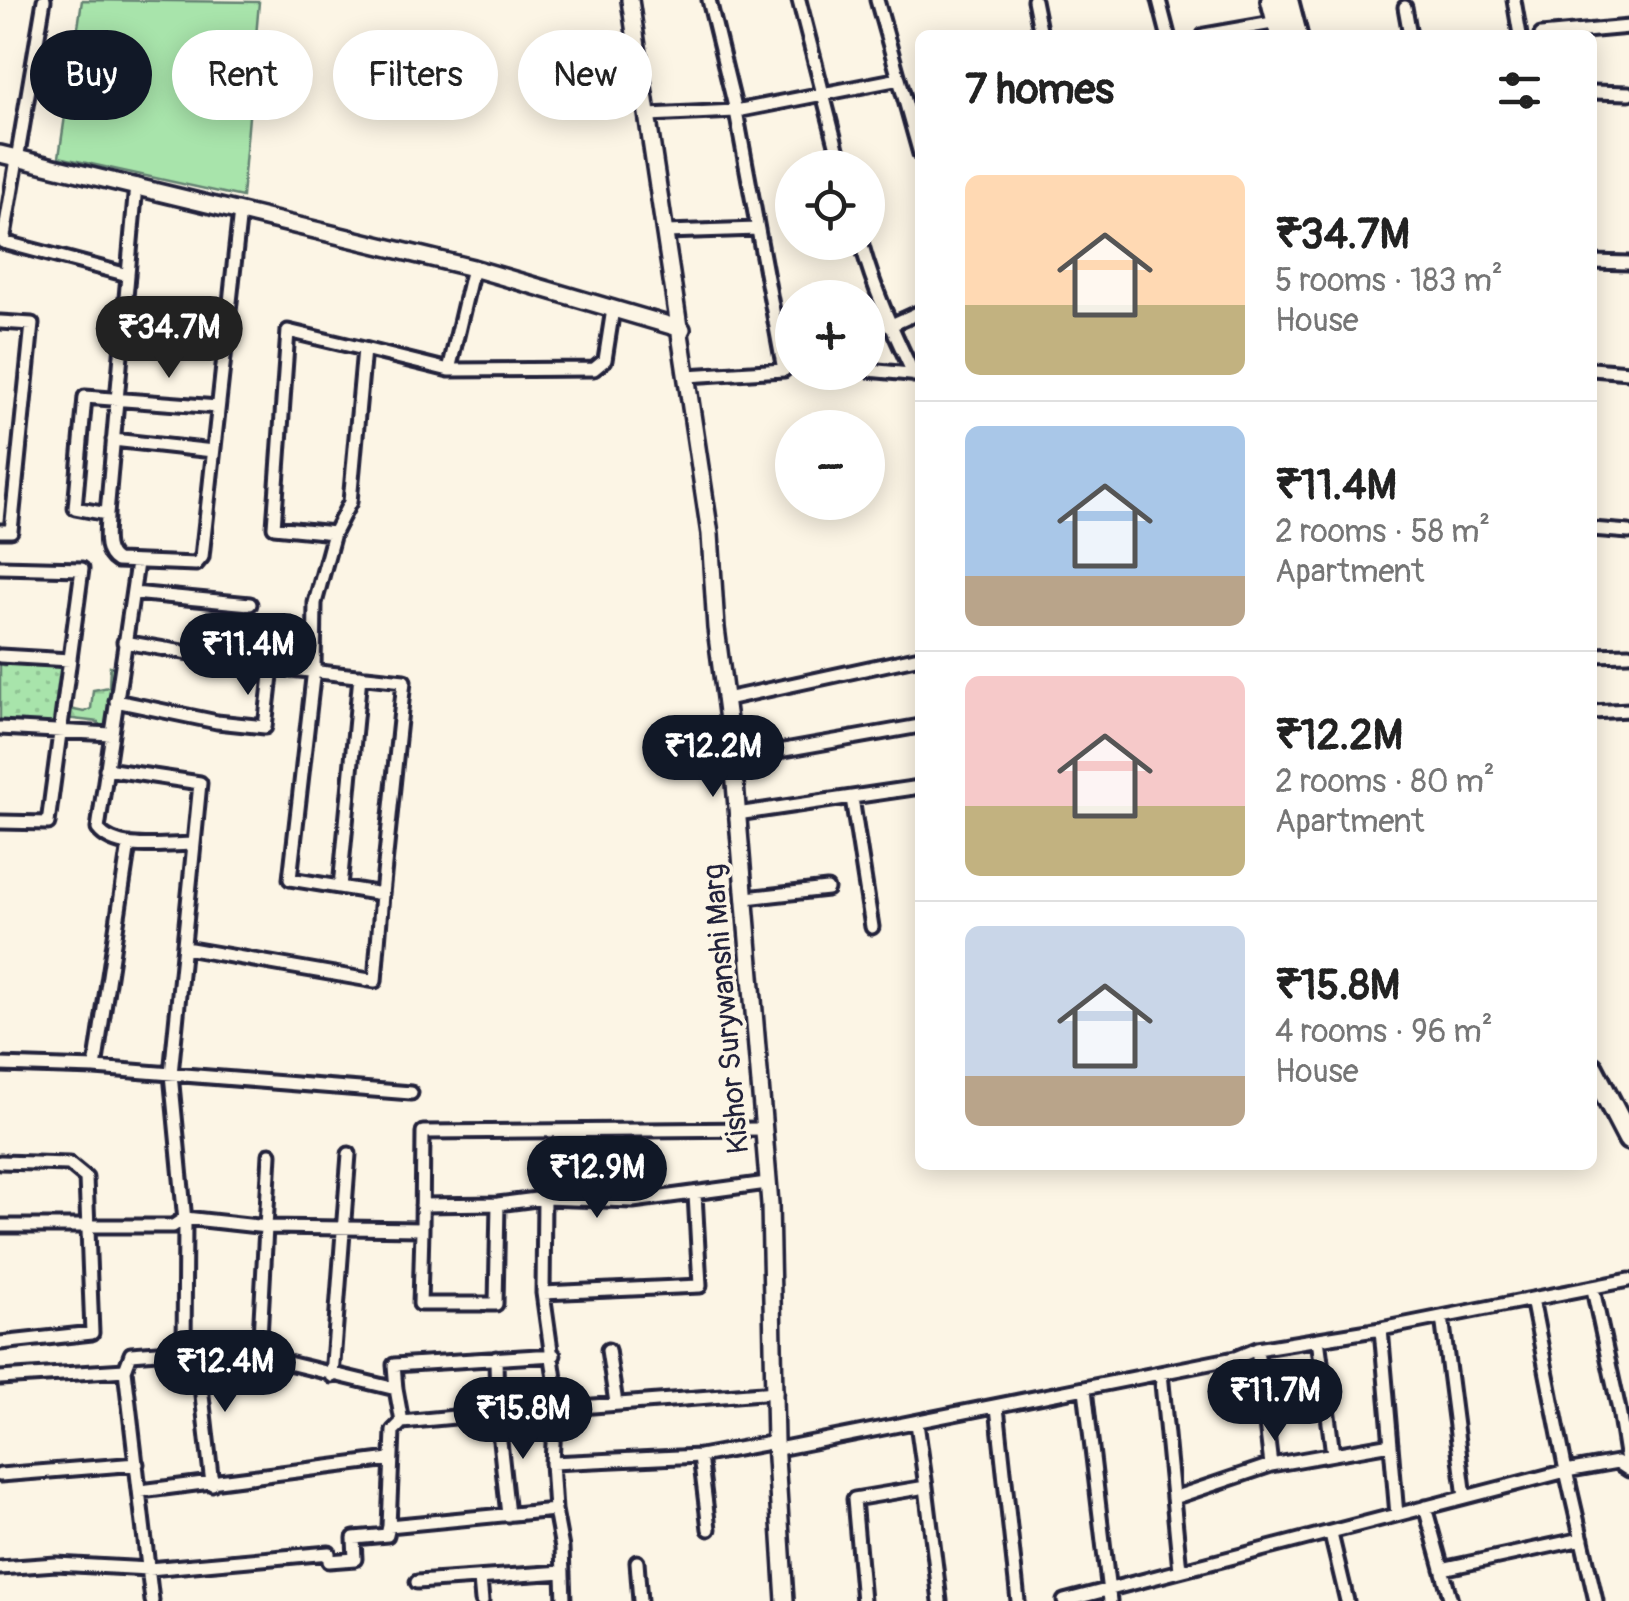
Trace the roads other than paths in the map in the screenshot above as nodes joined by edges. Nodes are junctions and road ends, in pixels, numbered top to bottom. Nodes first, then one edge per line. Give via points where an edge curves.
1 (44, 0) edge
2 (630, 0) edge
3 (708, 0) edge
4 (799, 0) edge
5 (878, 0) edge
6 (1034, 0) edge
7 (1160, 0) edge
8 (1272, 0) edge
9 (1287, 0) edge
10 (1514, 0) edge
11 (1405, 7) dead end
12 (1629, 26) edge
13 (1279, 28) edge
14 (635, 30) edge
15 (1040, 30) edge
16 (1167, 30) edge
17 (1295, 30) edge
18 (1409, 30) edge
19 (1519, 30) edge
20 (1590, 30) edge
21 (900, 80) junction
22 (1597, 92) edge
23 (1629, 92) edge
24 (823, 94) junction
25 (736, 111) junction
26 (652, 116) edge
27 (649, 120) edge
28 (915, 136) edge
29 (837, 150) edge
30 (0, 154) edge
31 (18, 158) junction
32 (136, 185) junction
33 (240, 211) junction
34 (758, 228) junction
35 (666, 232) junction
36 (868, 260) edge
37 (1597, 262) edge
38 (1629, 263) edge
39 (472, 268) junction
40 (128, 275) junction
41 (775, 308) edge
42 (612, 309) junction
43 (915, 314) edge
44 (0, 322) edge
45 (888, 326) junction
46 (682, 329) junction
47 (364, 349) junction
48 (1597, 369) edge
49 (449, 370) junction
50 (775, 371) edge
51 (885, 372) edge
52 (915, 372) edge
53 (1629, 372) edge
54 (915, 375) edge
55 (687, 376) junction
56 (116, 397) junction
57 (218, 406) junction
58 (112, 440) junction
59 (213, 451) junction
60 (106, 514) junction
61 (1597, 529) edge
62 (0, 531) edge
63 (334, 532) junction
64 (1629, 532) edge
65 (137, 563) junction
66 (0, 567) edge
67 (133, 592) junction
68 (250, 604) dead end
69 (124, 642) junction
70 (1629, 654) edge
71 (1597, 655) edge
72 (0, 656) edge
73 (915, 658) edge
74 (70, 660) junction
75 (272, 667) junction
76 (314, 669) junction
77 (360, 676) junction
78 (726, 699) junction
79 (116, 702) junction
80 (1629, 710) edge
81 (1597, 712) edge
82 (915, 727) edge
83 (0, 728) edge
84 (60, 734) junction
85 (111, 734) junction
86 (733, 758) junction
87 (106, 769) junction
88 (915, 787) edge
89 (852, 798) junction
90 (737, 814) junction
91 (0, 822) edge
92 (129, 844) junction
93 (194, 844) junction
94 (340, 887) junction
95 (828, 890) dead end
96 (382, 894) junction
97 (746, 898) junction
98 (872, 927) dead end
99 (184, 948) junction
100 (0, 1065) edge
101 (95, 1068) junction
102 (171, 1074) junction
103 (1597, 1078) edge
104 (411, 1093) dead end
105 (1597, 1102) edge
106 (762, 1129) junction
107 (1629, 1139) edge
108 (270, 1154) dead end
109 (349, 1154) dead end
110 (1629, 1161) edge
111 (0, 1162) edge
112 (767, 1183) junction
113 (695, 1194) junction
114 (544, 1198) junction
115 (498, 1204) junction
116 (422, 1205) junction
117 (185, 1218) junction
118 (0, 1226) edge
119 (87, 1226) junction
120 (344, 1226) junction
121 (267, 1227) junction
122 (422, 1229) junction
123 (1629, 1280) edge
124 (1593, 1289) junction
125 (543, 1293) junction
126 (1532, 1299) junction
127 (1442, 1317) junction
128 (1381, 1329) junction
129 (1318, 1340) junction
130 (0, 1343) edge
131 (1257, 1349) junction
132 (190, 1350) junction
133 (608, 1350) dead end
134 (554, 1355) junction
135 (259, 1356) junction
136 (496, 1358) junction
137 (125, 1370) junction
138 (1161, 1373) junction
139 (332, 1376) junction
140 (0, 1378) edge
141 (396, 1389) junction
142 (1086, 1389) junction
143 (776, 1392) junction
144 (616, 1404) junction
145 (997, 1407) junction
146 (554, 1409) junction
147 (497, 1413) junction
148 (402, 1422) junction
149 (917, 1423) junction
150 (1391, 1444) junction
151 (776, 1446) junction
152 (1334, 1454) junction
153 (700, 1456) junction
154 (390, 1458) junction
155 (138, 1464) junction
156 (552, 1464) junction
157 (1271, 1466) junction
158 (1628, 1469) edge
159 (1566, 1472) junction
160 (0, 1475) edge
161 (212, 1484) junction
162 (926, 1487) junction
163 (141, 1491) junction
164 (1465, 1497) junction
165 (1174, 1498) junction
166 (1425, 1508) junction
167 (555, 1510) junction
168 (508, 1515) junction
169 (1397, 1515) junction
170 (389, 1526) junction
171 (709, 1529) dead end
172 (1331, 1534) junction
173 (1582, 1539) junction
174 (638, 1562) dead end
175 (0, 1568) edge
176 (149, 1569) junction
177 (1442, 1569) junction
178 (1180, 1570) junction
179 (563, 1572) junction
180 (480, 1579) junction
181 (416, 1582) dead end
182 (1108, 1595) edge
183 (1345, 1600) edge
184 (152, 1601) edge
185 (482, 1601) edge
186 (564, 1601) edge
187 (640, 1601) edge
188 (785, 1601) edge
189 (863, 1601) edge
190 (940, 1601) edge
191 (1018, 1601) edge
192 (1064, 1601) edge
193 (1451, 1601) edge
194 (1596, 1601) edge

1 - 31 street
2 - 14 street, Kishor Surywanshi Marg
3 - 25 street
4 - 24 street
5 - 21 street
6 - 15 street
7 - 16 street
8 - 13 highway
9 - 17 highway
10 - 19 street
11 - 18 street
12 - 20 street
21 - 24 street
21 - 28 street
22 - 23 street
24 - 25 street
24 - 29 street
25 - 26 street
25 - 34 street
27 - 35 street, Kishor Surywanshi Marg
30 - 31 street
31 - 32 street
31 - 40 street via 4,242
32 - 33 street
32 - 40 street
33 - 39 street
33 - 57 street
34 - 35 street
34 - 41 street
35 - 46 street, Kishor Surywanshi Marg
36 - 45 street
37 - 38 street
39 - 42 street
39 - 49 street
40 - 56 street
42 - 46 street
42 - 49 street via 605,360 594,369
43 - 45 street
44 - 62 street via 32,324 11,531
45 - 52 street
46 - 55 street, Kishor Surywanshi Marg
47 - 49 street
47 - 63 street via 350,502
47 - 63 street via 288,331 274,527
48 - 53 street
50 - 55 street
51 - 54 street
55 - 78 street, Kishor Surywanshi Marg
56 - 57 street
56 - 58 street
56 - 60 street via 82,400 74,504
57 - 59 street
58 - 59 street
58 - 60 street
59 - 65 street via 200,562
60 - 65 street via 110,557
61 - 64 street
63 - 76 street via 315,603
65 - 67 street
66 - 74 street via 82,569
67 - 68 street
67 - 69 street
69 - 75 street
69 - 79 street
70 - 71 street
72 - 74 street
73 - 78 street
74 - 84 street
75 - 76 street
75 - 79 street via 265,728
76 - 77 street
76 - 94 street via 290,880
77 - 94 street
77 - 96 street via 404,681
78 - 86 street, Kishor Surywanshi Marg
79 - 85 street
80 - 81 street
82 - 86 street
83 - 84 street
84 - 85 street
84 - 91 street via 48,823
85 - 87 street
86 - 90 street, Kishor Surywanshi Marg
87 - 92 street via 98,830
87 - 93 street via 200,782
88 - 89 street
89 - 90 street
89 - 98 street
90 - 97 street, Kishor Surywanshi Marg
92 - 93 street
92 - 101 street
93 - 99 street
94 - 96 street
95 - 97 street
96 - 99 street via 376,981
97 - 106 street, Kishor Surywanshi Marg
99 - 102 street
100 - 101 street
101 - 102 street
102 - 104 street
102 - 117 street
103 - 107 highway
105 - 110 highway
106 - 112 street, Kishor Surywanshi Marg
106 - 116 street via 424,1132
108 - 121 street
109 - 120 street
111 - 119 street via 70,1164 86,1178
112 - 113 street
112 - 143 street, Kishor Surywanshi Marg
113 - 114 street via 633,1201
113 - 125 street via 700,1286
114 - 115 street
114 - 125 street
115 - 116 street
115 - 122 street via 496,1304 420,1304
116 - 122 street
117 - 119 street via 173,1226
117 - 121 street
117 - 132 street
118 - 119 street
119 - 130 street via 92,1333
120 - 121 street
120 - 122 street
120 - 139 street
121 - 135 street
123 - 124 street
124 - 126 street
124 - 158 street
125 - 134 street
126 - 127 street
126 - 159 street
127 - 128 street
127 - 164 street
128 - 129 street
128 - 150 street
129 - 131 street
129 - 152 street
131 - 138 street
131 - 157 street
132 - 135 street
132 - 137 street via 131,1354
132 - 161 street
133 - 144 street
134 - 136 street
134 - 146 street
135 - 139 street
136 - 141 street via 394,1365
136 - 147 street
137 - 140 street
137 - 155 street
138 - 142 street
138 - 165 street
139 - 141 street
141 - 148 street
142 - 145 street
142 - 182 street
143 - 144 street
143 - 151 street, Kishor Surywanshi Marg
144 - 146 street
145 - 149 street
145 - 191 street
146 - 156 street
147 - 148 street
147 - 168 street
148 - 154 street via 393,1432
149 - 151 street
149 - 162 street
150 - 152 street
150 - 169 street
151 - 153 street
151 - 188 street, Kishor Surywanshi Marg
152 - 157 street
153 - 156 street
153 - 171 street
154 - 161 street
154 - 170 street
155 - 160 street
155 - 163 street
156 - 167 street
157 - 165 street
158 - 159 street via 1617,1462
159 - 164 street
159 - 173 street
161 - 163 street
162 - 189 street via 854,1499
162 - 190 street
163 - 176 street
164 - 166 street
165 - 178 street
166 - 169 street
166 - 177 street
167 - 168 street
167 - 179 street
168 - 170 street
169 - 172 street
170 - 176 street via 387,1535 354,1538 355,1560 329,1562 329,1554
172 - 178 street
172 - 183 street
173 - 177 street
173 - 194 street
174 - 187 street
175 - 176 street
176 - 184 street
177 - 193 street
178 - 182 street
179 - 180 street
179 - 186 street
180 - 181 street
180 - 185 street
182 - 192 street

